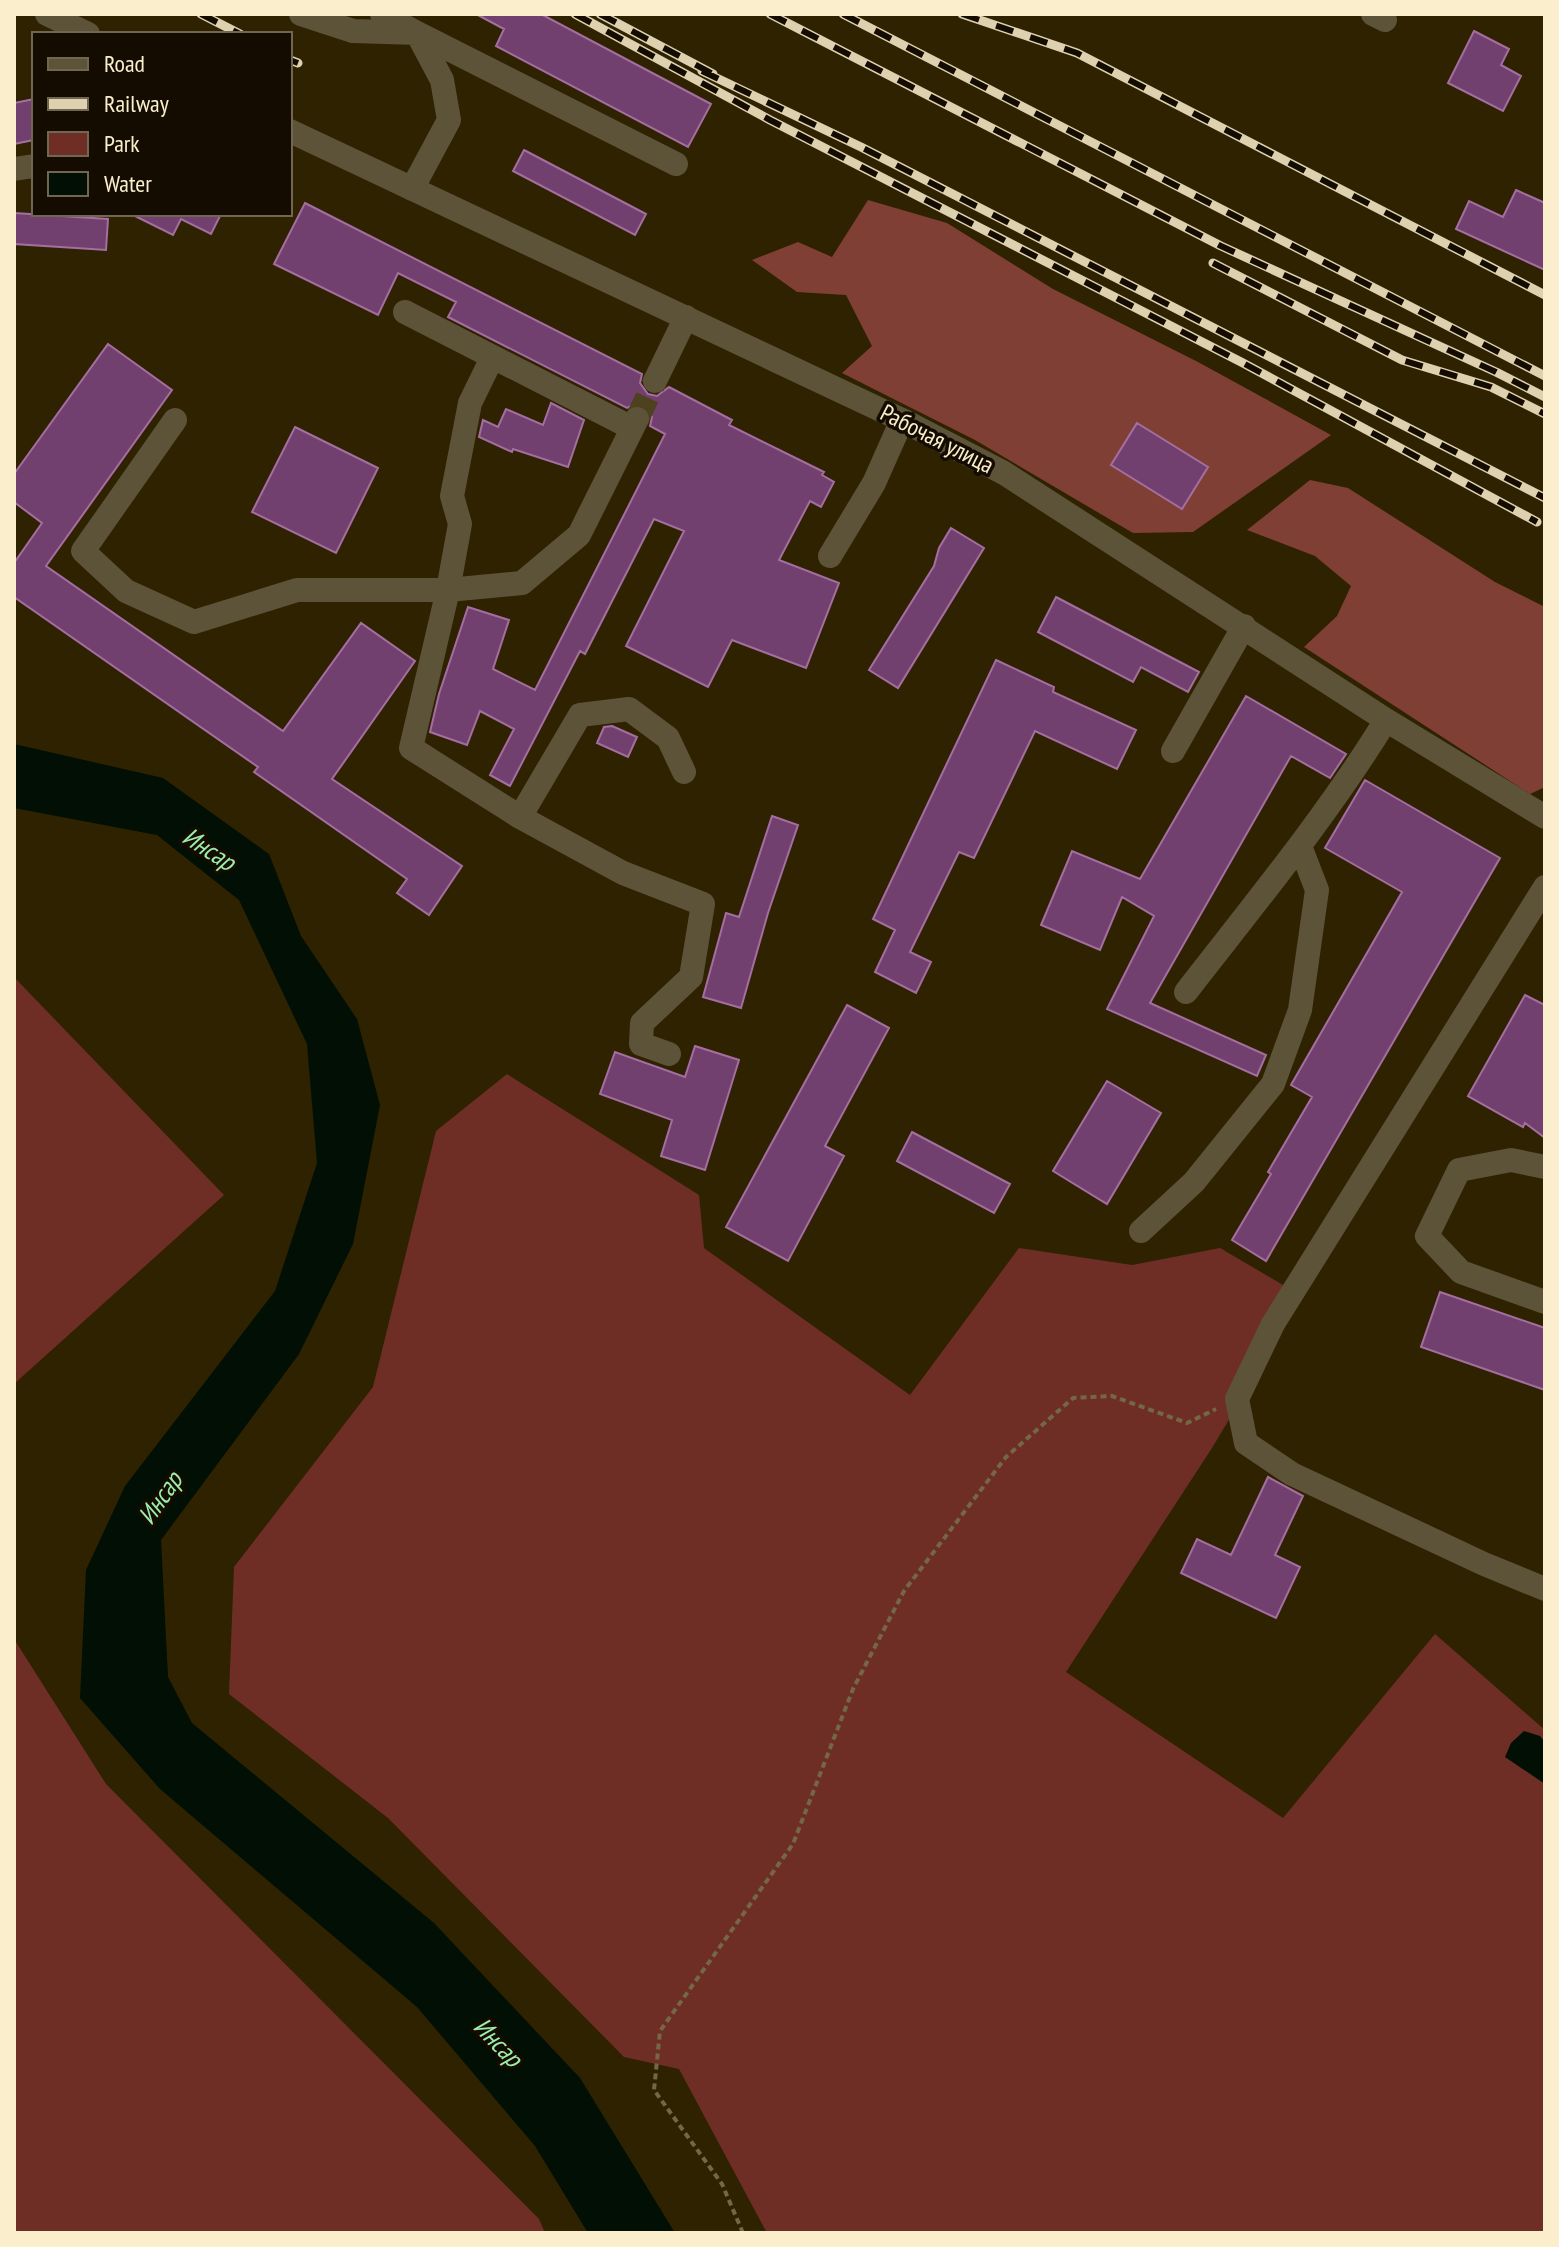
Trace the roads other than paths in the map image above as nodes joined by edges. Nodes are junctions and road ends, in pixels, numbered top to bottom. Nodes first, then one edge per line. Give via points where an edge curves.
1 (47, 14) edge
2 (301, 14) edge
3 (382, 14) edge
4 (84, 32) edge
5 (417, 33) junction
6 (292, 132) edge
7 (676, 164) dead end
8 (412, 189) junction
9 (405, 312) dead end
10 (686, 317) junction
11 (492, 358) junction
12 (655, 381) tunnel mouth
13 (175, 420) dead end
14 (902, 420) junction
15 (830, 556) dead end
16 (448, 590) junction
17 (1244, 626) junction
18 (1386, 720) junction
19 (1173, 751) dead end
20 (684, 772) dead end
21 (520, 817) junction
22 (1545, 817) edge
23 (1300, 846) junction
24 (1545, 887) edge
25 (1186, 992) dead end
26 (669, 1054) dead end
27 (1545, 1167) edge
28 (1141, 1231) dead end
29 (1545, 1302) edge
30 (1545, 1589) edge

1 - 4 street
2 - 5 street via 353,31
3 - 5 street
5 - 7 street
5 - 8 street via 442,80 449,120
6 - 8 street, Рабочая улица
8 - 10 street, Рабочая улица
9 - 11 street
10 - 12 street
10 - 14 street, Рабочая улица
11 - 16 street via 470,403 452,496 460,524
11 - 16 street via 635,424 579,535 522,583
13 - 16 street via 83,551 126,591 194,622 297,590
14 - 15 street via 874,483
14 - 17 street, Рабочая улица via 1004,473
16 - 21 street via 411,748
17 - 18 street, Рабочая улица
17 - 19 street
18 - 22 street, Рабочая улица
18 - 23 street
20 - 21 street via 668,738 629,709 580,715
21 - 26 street via 623,873 703,904 691,977 642,1023 641,1044
23 - 25 street
23 - 28 street via 1317,890 1300,1010 1273,1084 1194,1182
24 - 30 street via 1273,1324 1237,1399 1246,1443 1292,1474
27 - 29 street via 1511,1160 1459,1170 1427,1236 1461,1272

